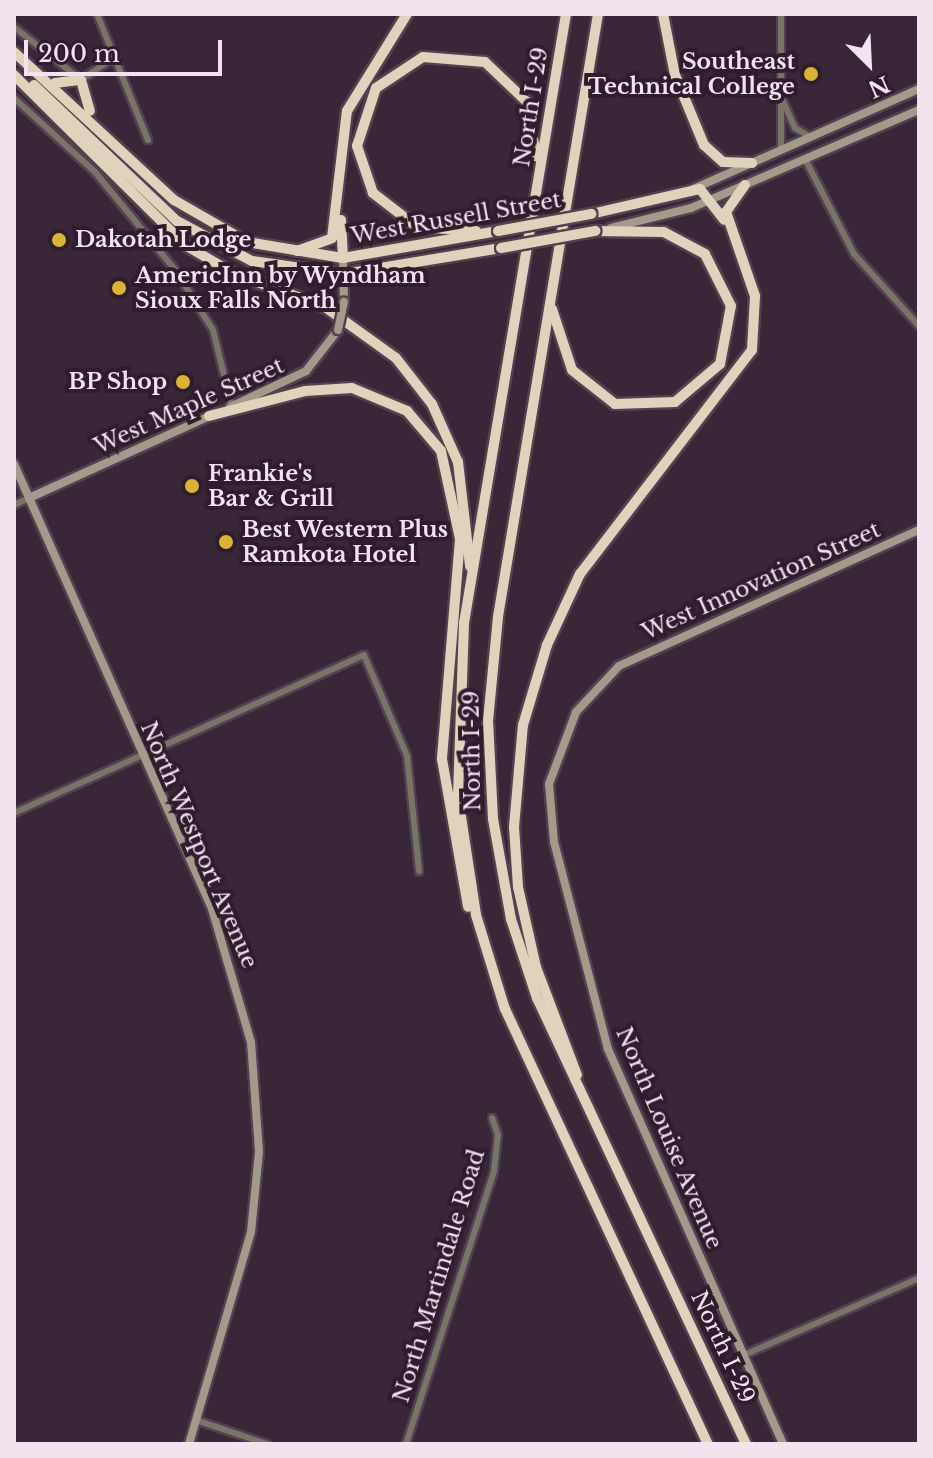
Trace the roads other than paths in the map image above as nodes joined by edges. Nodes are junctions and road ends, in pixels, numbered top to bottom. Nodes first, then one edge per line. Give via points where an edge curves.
1 (97, 14) edge
2 (407, 14) edge
3 (566, 14) edge
4 (598, 14) edge
5 (663, 14) edge
6 (781, 14) edge
7 (14, 27) edge
8 (14, 52) edge
9 (116, 56) junction
10 (14, 72) edge
11 (81, 80) junction
12 (53, 83) junction
13 (776, 84) junction
14 (919, 89) edge
15 (14, 98) edge
16 (919, 110) edge
17 (99, 124) junction
18 (812, 137) junction
19 (148, 140) dead end
20 (778, 152) junction
21 (339, 158) junction
22 (805, 159) junction
23 (752, 163) junction
24 (745, 185) junction
25 (686, 192) junction
26 (714, 198) junction
27 (534, 210) junction
28 (498, 231) junction
29 (595, 231) junction
30 (285, 253) junction
31 (343, 258) junction
32 (344, 274) junction
33 (748, 274) junction
34 (551, 302) junction
35 (919, 326) edge
36 (232, 409) junction
37 (209, 416) joint
38 (14, 464) edge
39 (29, 498) junction
40 (14, 505) edge
41 (919, 530) edge
42 (464, 623) junction
43 (619, 666) joint
44 (143, 755) junction
45 (14, 813) edge
46 (419, 871) dead end
47 (481, 933) junction
48 (582, 1097) junction
49 (492, 1118) dead end
50 (919, 1278) edge
51 (744, 1355) junction
52 (196, 1420) junction
53 (708, 1443) edge
54 (189, 1444) edge
55 (267, 1444) edge
56 (406, 1444) edge
57 (748, 1444) edge
58 (783, 1444) edge

1 - 9 street
2 - 21 highway via 353,97
3 - 27 highway, North I-29
4 - 34 highway, North I-29
5 - 23 highway via 675,75 704,145 723,162
6 - 13 street
7 - 11 street
8 - 12 highway, West Russell Street
9 - 11 street
9 - 19 street
10 - 32 highway, West Russell Street via 197,236 266,265
10 - 42 highway via 185,245 355,323 410,374 440,419 465,493
11 - 12 highway
11 - 17 highway
12 - 17 highway, West Russell Street
13 - 18 street via 795,128
13 - 20 street via 785,134
14 - 18 main road
15 - 36 street via 95,172 176,271 213,330
16 - 22 main road
17 - 30 highway, West Russell Street via 197,217
18 - 20 main road
20 - 23 main road
21 - 30 highway via 332,238
21 - 31 highway
22 - 24 main road
22 - 35 street via 854,254
23 - 25 main road
24 - 26 main road
24 - 33 highway via 726,212
25 - 26 highway via 700,189
25 - 28 highway, West Russell Street, bridge
26 - 29 main road
26 - 33 highway
27 - 28 highway via 536,131 513,82 460,55 402,66 376,88 360,122 367,183 389,211 417,227
27 - 42 highway, North I-29
28 - 31 highway, West Russell Street
29 - 32 highway, West Russell Street, bridge
29 - 34 highway, West Russell Street via 664,232 705,254 731,306 720,364 675,402 615,404 572,370
30 - 31 highway, West Russell Street
31 - 32 main road, West Maple Street
32 - 36 main road, West Maple Street, bridge via 338,330 306,371
33 - 48 highway via 757,319 744,367 593,553 555,624 523,725 514,827 522,907
34 - 48 highway, North I-29 via 498,617 489,772 518,942
36 - 37 highway
36 - 47 highway via 323,388 367,392 417,420 446,462 460,539 443,772 464,890
37 - 39 main road, West Maple Street
38 - 39 main road, North Westport Avenue
39 - 40 street, West Maple Street
39 - 44 main road, North Westport Avenue
41 - 43 main road, West Innovation Street
42 - 47 highway, North I-29 via 457,774
43 - 51 main road, North Louise Avenue via 585,699 562,738 549,784 551,826 608,1049
44 - 45 street
44 - 46 street via 364,655 407,756
44 - 52 main road, North Westport Avenue via 226,945 256,1078 251,1232
47 - 53 highway, North I-29 via 521,1047
48 - 57 highway, North I-29
49 - 56 street, North Martindale Road via 498,1135 494,1171
50 - 51 street
51 - 58 main road, North Louise Avenue
52 - 54 main road, North Westport Avenue
52 - 55 street

